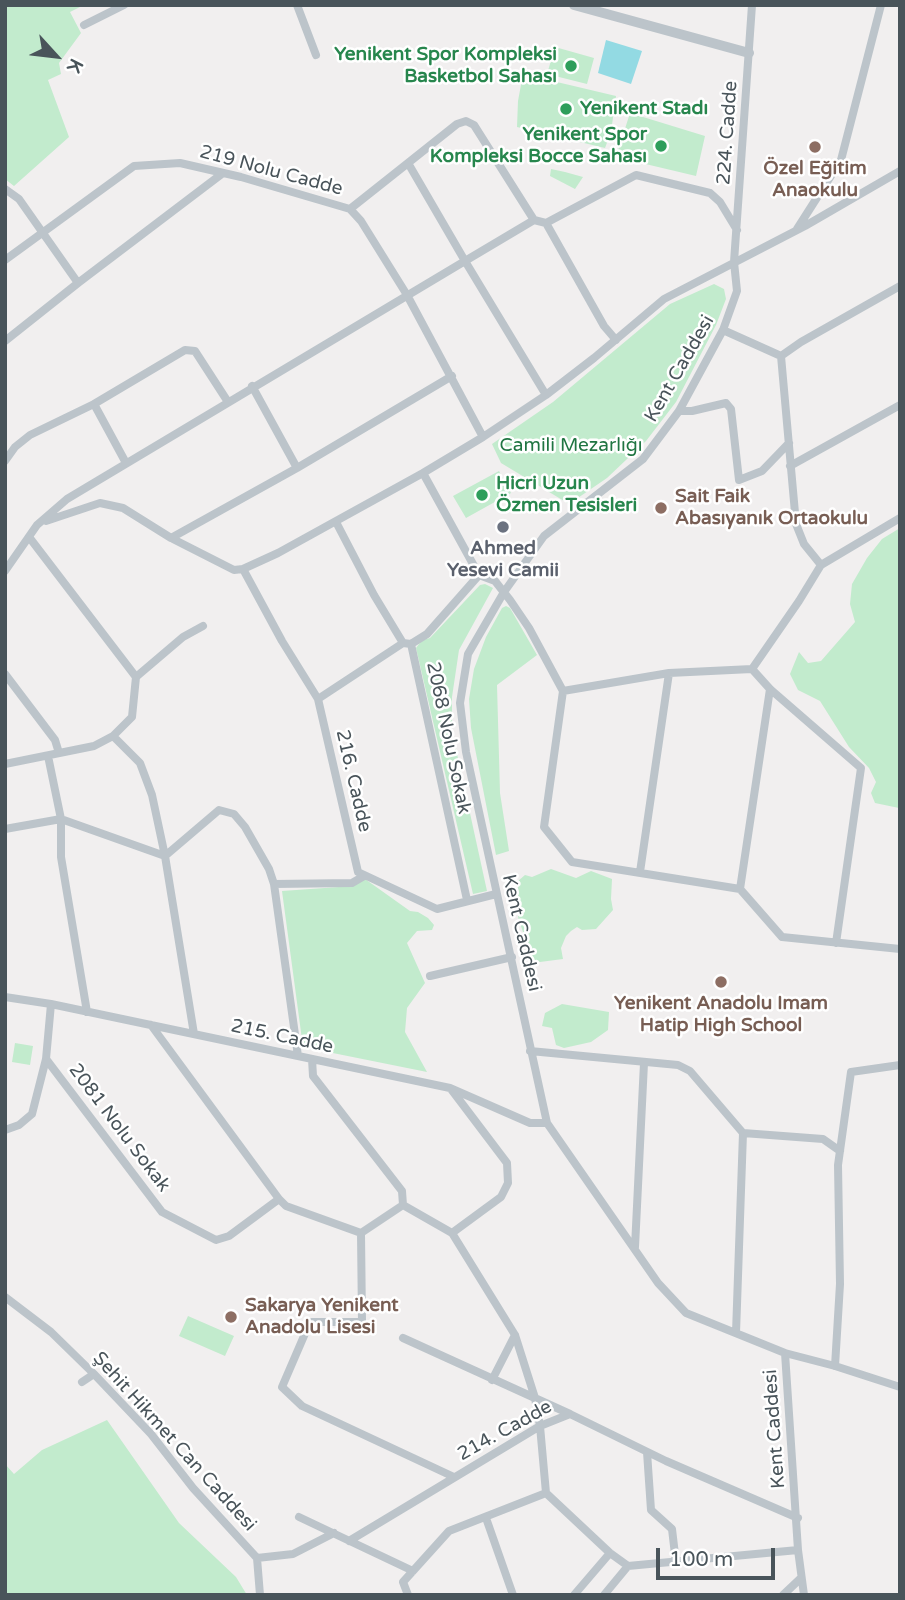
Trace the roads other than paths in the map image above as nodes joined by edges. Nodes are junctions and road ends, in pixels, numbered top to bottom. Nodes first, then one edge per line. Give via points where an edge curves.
1 (124, 5) edge
2 (575, 5) edge
3 (752, 5) edge
4 (881, 5) edge
5 (297, 6) edge
6 (601, 8) edge
7 (85, 25) dead end
8 (749, 52) junction
9 (316, 55) dead end
10 (408, 163) junction
11 (900, 171) edge
12 (223, 173) junction
13 (5, 189) edge
14 (350, 209) junction
15 (534, 220) junction
16 (546, 223) junction
17 (737, 230) junction
18 (796, 230) junction
19 (42, 231) junction
20 (5, 260) edge
21 (464, 261) junction
22 (734, 262) junction
23 (78, 283) junction
24 (900, 286) edge
25 (407, 295) junction
26 (723, 330) junction
27 (616, 340) junction
28 (5, 341) edge
29 (781, 356) junction
30 (452, 376) junction
31 (252, 386) junction
32 (546, 396) junction
33 (228, 402) junction
34 (94, 404) junction
35 (900, 405) edge
36 (679, 411) junction
37 (483, 437) junction
38 (789, 443) junction
39 (5, 461) edge
40 (126, 463) junction
41 (790, 466) junction
42 (296, 468) junction
43 (424, 473) junction
44 (900, 518) edge
45 (336, 522) junction
46 (37, 525) junction
47 (29, 537) junction
48 (171, 538) junction
49 (821, 565) junction
50 (243, 569) junction
51 (5, 571) edge
52 (479, 575) junction
53 (503, 592) junction
54 (203, 626) dead end
55 (407, 644) junction
56 (752, 669) junction
57 (669, 673) junction
58 (5, 674) edge
59 (136, 677) junction
60 (770, 690) junction
61 (563, 691) junction
62 (318, 699) junction
63 (113, 736) junction
64 (59, 753) junction
65 (48, 755) junction
66 (5, 764) edge
67 (61, 818) junction
68 (5, 830) edge
69 (165, 856) junction
70 (640, 872) junction
71 (364, 876) junction
72 (274, 884) junction
73 (740, 889) junction
74 (496, 894) junction
75 (467, 900) junction
76 (836, 943) junction
77 (900, 949) edge
78 (512, 957) junction
79 (430, 976) dead end
80 (5, 997) edge
81 (51, 1004) junction
82 (87, 1012) junction
83 (151, 1025) junction
84 (194, 1034) junction
85 (530, 1051) junction
86 (298, 1056) junction
87 (46, 1059) junction
88 (312, 1059) junction
89 (644, 1063) junction
90 (900, 1065) edge
91 (450, 1088) junction
92 (547, 1123) junction
93 (5, 1130) edge
94 (743, 1133) junction
95 (839, 1151) junction
96 (279, 1199) junction
97 (402, 1205) junction
98 (360, 1233) junction
99 (452, 1233) junction
100 (635, 1247) junction
101 (5, 1297) edge
102 (736, 1333) junction
103 (515, 1335) junction
104 (403, 1339) dead end
105 (785, 1353) junction
106 (835, 1366) junction
107 (94, 1374) junction
108 (492, 1380) junction
109 (82, 1381) dead end
110 (900, 1387) edge
111 (535, 1398) junction
112 (570, 1415) junction
113 (540, 1426) junction
114 (647, 1452) junction
115 (454, 1477) junction
116 (546, 1493) junction
117 (299, 1517) dead end
118 (486, 1518) junction
119 (798, 1518) junction
120 (334, 1534) junction
121 (349, 1541) junction
122 (798, 1550) junction
123 (610, 1553) junction
124 (257, 1558) junction
125 (676, 1563) junction
126 (628, 1566) junction
127 (413, 1571) junction
128 (801, 1578) junction
129 (260, 1595) edge
130 (408, 1595) edge
131 (513, 1595) edge
132 (573, 1595) edge
133 (604, 1595) edge
134 (783, 1595) edge
135 (804, 1595) edge

1 - 7 street
2 - 6 street
3 - 8 street, 224. Cadde
4 - 18 street via 841,160
5 - 9 street
6 - 8 street
8 - 17 street, 224. Cadde
10 - 14 street
10 - 15 street via 466,121 474,125
10 - 21 street
11 - 18 street
12 - 14 street, 219 Nolu Cadde
12 - 19 street, 219 Nolu Cadde via 180,163 134,166
12 - 23 street
13 - 19 street via 19,199
14 - 25 street
15 - 16 street
15 - 21 street
16 - 17 street via 636,175 710,193
16 - 27 street
17 - 22 street, 224. Cadde
18 - 22 street
19 - 20 street, 219 Nolu Cadde
19 - 23 street
21 - 25 street
21 - 32 street
22 - 26 street, Kent Caddesi via 737,291
22 - 27 street via 663,299
23 - 28 street
24 - 29 street
25 - 30 street
25 - 31 street
26 - 29 street
26 - 36 street, Kent Caddesi
27 - 32 street
29 - 38 street
30 - 37 street
30 - 42 street
31 - 33 street
31 - 42 street
32 - 37 street
33 - 34 street via 195,351 184,350
33 - 40 street
34 - 39 street via 30,435
34 - 40 street
35 - 41 street
36 - 38 street via 726,403 732,409 739,480 762,471
36 - 53 street, Kent Caddesi via 643,459 544,536
37 - 43 street
38 - 41 street
40 - 46 street via 67,499
41 - 49 street via 796,524 803,544
42 - 48 street
43 - 45 street
43 - 52 street
44 - 49 street
45 - 50 street
45 - 55 street, 2068 Nolu Sokak via 374,595
46 - 47 street
46 - 48 street via 100,503 123,508
47 - 51 street
47 - 59 street
48 - 50 street via 234,570
49 - 56 street
50 - 62 street, 216. Cadde
52 - 53 street via 495,581
52 - 55 street via 427,634
53 - 61 street via 529,628
53 - 74 street, Kent Caddesi via 468,654 460,703
54 - 59 street
55 - 62 street
55 - 75 street, 2068 Nolu Sokak
56 - 57 street
56 - 60 street
57 - 61 street
57 - 70 street
58 - 64 street via 55,740
59 - 63 street via 132,718
60 - 73 street
60 - 76 street via 861,768
61 - 70 street via 544,827 572,862
62 - 71 street, 216. Cadde via 358,872
63 - 64 street via 93,746
63 - 69 street via 139,763 152,795
64 - 65 street
65 - 66 street
65 - 67 street
67 - 68 street
67 - 69 street
67 - 82 street via 61,857
69 - 72 street via 219,810 234,814 245,827
69 - 84 street
70 - 73 street
71 - 72 street via 352,883
71 - 75 street via 437,909
72 - 86 street
73 - 76 street via 782,937
74 - 75 street
74 - 78 street, Kent Caddesi
76 - 77 street
78 - 79 street
78 - 85 street, Kent Caddesi
80 - 81 street, 215. Cadde
81 - 82 street, 215. Cadde
81 - 87 street, 2081 Nolu Sokak
82 - 83 street, 215. Cadde
83 - 84 street, 215. Cadde
83 - 96 street
84 - 86 street, 215. Cadde
85 - 89 street
85 - 92 street, Kent Caddesi
86 - 88 street, 215. Cadde
87 - 93 street via 32,1114
87 - 96 street, 2081 Nolu Sokak via 162,1212 216,1240 229,1236
88 - 91 street, 215. Cadde
88 - 97 street via 313,1076 402,1191
89 - 94 street via 678,1065 690,1071
89 - 100 street
90 - 95 street via 851,1072
91 - 92 street, 215. Cadde via 530,1123
91 - 99 street via 508,1163 508,1183 501,1197
92 - 100 street, Kent Caddesi
94 - 95 street via 823,1139
94 - 102 street
95 - 106 street
96 - 98 street via 286,1206
97 - 98 street
97 - 99 street
98 - 115 street via 362,1322 310,1322 282,1387 302,1406
99 - 103 street
100 - 102 street, Kent Caddesi via 658,1283 686,1314
101 - 107 street, Şehit Hikmet Can Caddesi via 51,1332
102 - 105 street, Kent Caddesi
103 - 108 street
103 - 111 street
104 - 108 street
105 - 106 street
105 - 119 street, Kent Caddesi
106 - 110 street
107 - 109 street
107 - 124 street, Şehit Hikmet Can Caddesi
108 - 111 street
111 - 112 street
111 - 113 street
112 - 113 street, 214. Cadde
112 - 114 street, 214. Cadde
113 - 115 street, 214. Cadde
113 - 116 street
114 - 119 street, 214. Cadde
114 - 125 street via 651,1510 673,1528
115 - 121 street, 214. Cadde
116 - 118 street
116 - 123 street
117 - 120 street
118 - 127 street via 449,1531
118 - 131 street
119 - 122 street, Kent Caddesi
120 - 121 street
120 - 124 street via 293,1554
121 - 127 street
122 - 125 street
122 - 128 street, Kent Caddesi
123 - 126 street
123 - 132 street
124 - 129 street, Şehit Hikmet Can Caddesi
125 - 126 street
126 - 133 street
127 - 130 street via 403,1582
128 - 134 street
128 - 135 street, Kent Caddesi

